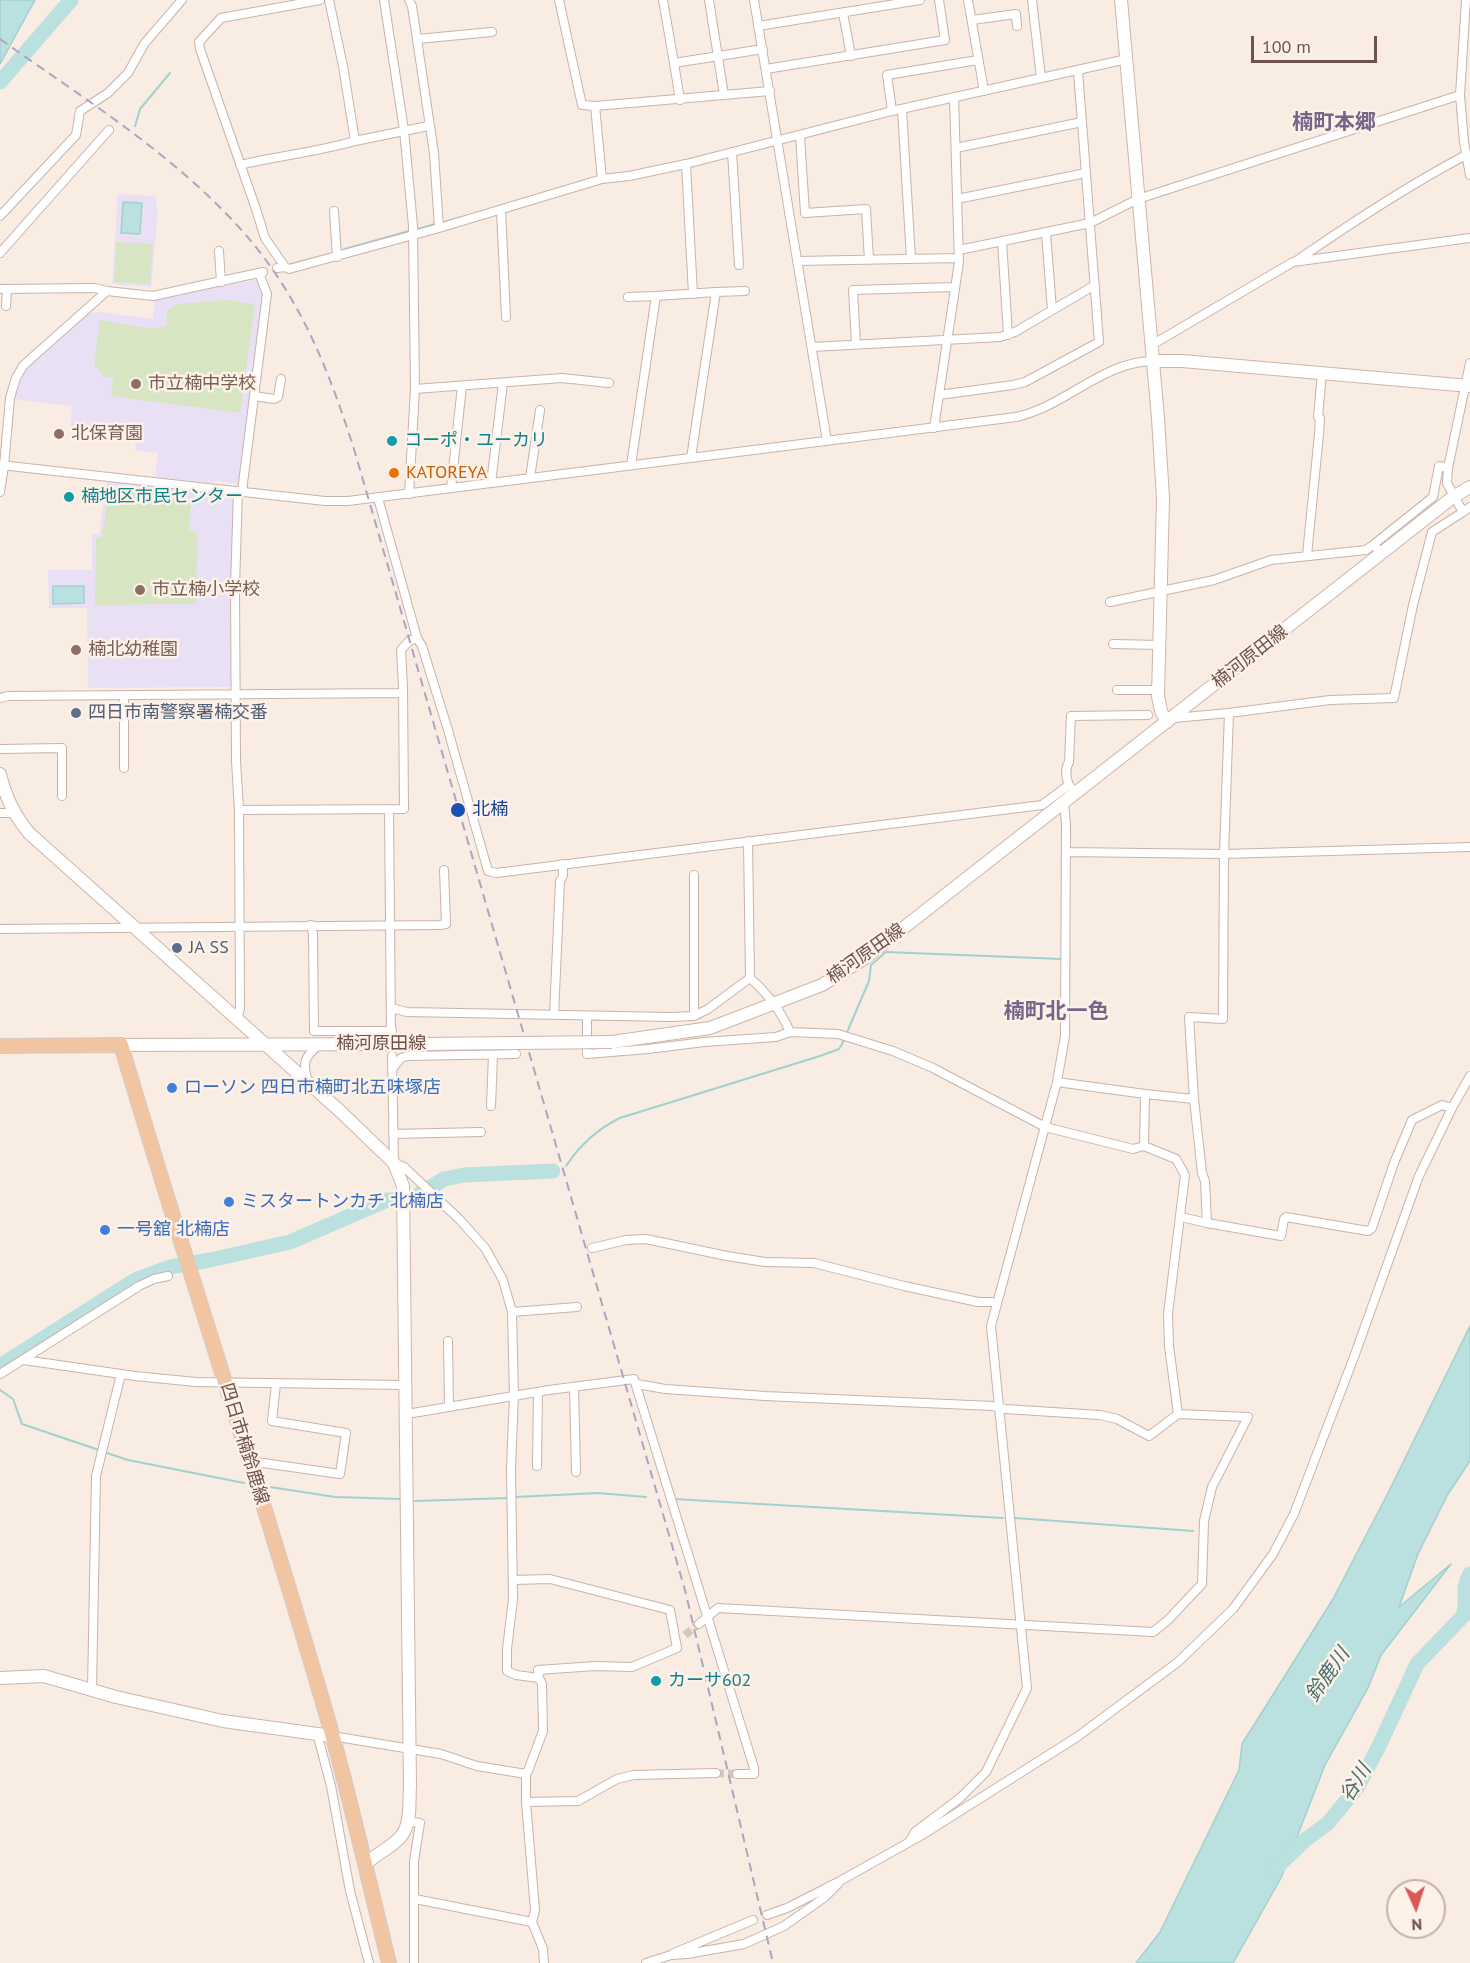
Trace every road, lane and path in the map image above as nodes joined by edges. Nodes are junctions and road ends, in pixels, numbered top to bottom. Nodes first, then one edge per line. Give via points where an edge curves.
1 (182, 0) edge
2 (320, 0) edge
3 (329, 0) edge
4 (384, 0) edge
5 (409, 0) edge
6 (560, 0) edge
7 (663, 0) edge
8 (709, 0) edge
9 (754, 0) edge
10 (920, 0) edge
11 (939, 0) edge
12 (968, 0) edge
13 (1032, 0) edge
14 (1121, 0) edge
15 (1466, 0) edge
16 (843, 13) junction
17 (972, 20) junction
18 (758, 26) junction
19 (1017, 26) dead end
20 (492, 32) dead end
21 (417, 39) junction
22 (763, 49) junction
23 (718, 55) junction
24 (851, 56) junction
25 (1127, 59) junction
26 (978, 60) junction
27 (674, 63) junction
28 (766, 69) junction
29 (1078, 71) junction
30 (1041, 78) junction
31 (1464, 89) edge
32 (770, 91) junction
33 (984, 91) junction
34 (724, 95) junction
35 (954, 97) junction
36 (680, 100) junction
37 (595, 106) junction
38 (902, 109) junction
39 (892, 111) junction
40 (1082, 122) junction
41 (428, 126) junction
42 (109, 130) dead end
43 (404, 130) junction
44 (800, 136) junction
45 (355, 141) junction
46 (778, 141) junction
47 (1467, 141) edge
48 (956, 148) junction
49 (732, 152) junction
50 (1466, 155) junction
51 (686, 164) junction
52 (240, 165) junction
53 (1086, 173) junction
54 (1470, 175) edge
55 (602, 179) junction
56 (957, 199) junction
57 (1138, 199) junction
58 (501, 210) junction
59 (334, 211) dead end
60 (0, 216) edge
61 (439, 224) junction
62 (1090, 224) junction
63 (413, 231) junction
64 (1046, 233) junction
65 (1470, 238) edge
66 (1002, 241) junction
67 (219, 251) dead end
68 (0, 253) edge
69 (959, 254) junction
70 (337, 257) junction
71 (911, 259) junction
72 (868, 260) junction
73 (797, 261) junction
74 (1293, 262) junction
75 (739, 265) dead end
76 (221, 282) junction
77 (1095, 285) junction
78 (955, 287) junction
79 (4, 289) edge
80 (106, 291) junction
81 (745, 291) dead end
82 (716, 292) junction
83 (693, 294) junction
84 (656, 296) junction
85 (628, 297) dead end
86 (6, 306) dead end
87 (1052, 310) junction
88 (506, 317) dead end
89 (1008, 335) junction
90 (947, 340) junction
91 (856, 344) junction
92 (1150, 346) junction
93 (812, 347) junction
94 (1152, 361) junction
95 (1470, 363) edge
96 (1322, 373) junction
97 (281, 378) dead end
98 (503, 383) junction
99 (609, 383) dead end
100 (1468, 385) edge
101 (462, 386) junction
102 (415, 389) junction
103 (939, 395) junction
104 (254, 396) junction
105 (540, 410) dead end
106 (934, 428) junction
107 (827, 441) junction
108 (691, 458) junction
109 (631, 465) junction
110 (2, 466) edge
111 (1448, 468) junction
112 (530, 477) junction
113 (491, 483) junction
114 (1470, 487) edge
115 (451, 488) junction
116 (240, 491) junction
117 (0, 492) edge
118 (409, 494) junction
119 (1453, 496) junction
120 (378, 498) junction
121 (1466, 510) edge
122 (1378, 549) junction
123 (1307, 555) junction
124 (1161, 591) junction
125 (1110, 602) dead end
126 (417, 639) junction
127 (1113, 644) dead end
128 (1160, 645) junction
129 (1117, 690) dead end
130 (1158, 690) junction
131 (402, 693) junction
132 (236, 695) junction
133 (124, 696) junction
134 (0, 698) edge
135 (1229, 713) junction
136 (1148, 716) dead end
137 (1170, 720) junction
138 (0, 749) edge
139 (124, 768) dead end
140 (0, 774) edge
141 (1073, 789) junction
142 (62, 796) dead end
143 (1064, 803) junction
144 (389, 809) junction
145 (239, 810) junction
146 (0, 813) edge
147 (14, 813) junction
148 (748, 841) junction
149 (1470, 847) edge
150 (1066, 852) junction
151 (1224, 854) junction
152 (563, 864) junction
153 (444, 870) dead end
154 (694, 875) dead end
155 (311, 925) junction
156 (240, 926) junction
157 (390, 926) junction
158 (135, 928) junction
159 (0, 929) edge
160 (750, 978) junction
161 (774, 1005) junction
162 (392, 1008) junction
163 (554, 1015) junction
164 (587, 1016) junction
165 (694, 1016) junction
166 (237, 1020) junction
167 (790, 1032) junction
168 (320, 1044) junction
169 (121, 1045) junction
170 (0, 1046) edge
171 (266, 1046) junction
172 (494, 1054) junction
173 (516, 1054) dead end
174 (392, 1056) dead end
175 (392, 1069) junction
176 (1470, 1076) edge
177 (308, 1082) junction
178 (1057, 1082) junction
179 (1145, 1094) junction
180 (1194, 1099) junction
181 (491, 1106) dead end
182 (1452, 1108) junction
183 (1045, 1126) junction
184 (481, 1132) dead end
185 (393, 1134) junction
186 (1144, 1146) junction
187 (393, 1163) junction
188 (1202, 1173) junction
189 (1185, 1175) junction
190 (1181, 1217) junction
191 (1207, 1223) junction
192 (592, 1248) dead end
193 (168, 1276) dead end
194 (997, 1302) junction
195 (577, 1307) dead end
196 (512, 1312) junction
197 (448, 1341) dead end
198 (24, 1360) junction
199 (0, 1374) edge
200 (120, 1374) junction
201 (225, 1382) junction
202 (276, 1384) junction
203 (637, 1384) junction
204 (406, 1385) junction
205 (574, 1387) junction
206 (538, 1392) junction
207 (514, 1395) junction
208 (449, 1407) junction
209 (999, 1408) junction
210 (407, 1414) junction
211 (1178, 1414) junction
212 (249, 1461) junction
213 (537, 1466) dead end
214 (576, 1472) dead end
215 (513, 1580) junction
216 (703, 1621) junction
217 (1022, 1625) junction
218 (685, 1635) tunnel mouth
219 (676, 1641) junction
220 (0, 1678) edge
221 (538, 1678) junction
222 (92, 1690) junction
223 (317, 1733) junction
224 (332, 1736) junction
225 (411, 1749) junction
226 (716, 1773) tunnel mouth
227 (526, 1774) junction
228 (737, 1774) tunnel mouth
229 (526, 1802) junction
230 (408, 1821) junction
231 (908, 1843) junction
232 (365, 1865) junction
233 (840, 1881) junction
234 (415, 1899) junction
235 (767, 1915) dead end
236 (753, 1920) dead end
237 (532, 1922) junction
238 (671, 1955) junction
239 (369, 1963) edge
240 (389, 1963) edge
241 (414, 1963) edge
242 (544, 1963) edge
243 (645, 1963) edge

1 - 60 street via 144,44 128,73 108,93 80,111 75,135
2 - 52 street via 221,18 199,42
3 - 45 street
4 - 43 street
5 - 21 street
6 - 37 street via 582,105
7 - 27 street
8 - 23 street
9 - 18 street
10 - 16 street
11 - 24 street via 945,40
12 - 17 street
13 - 30 street
14 - 25 street
15 - 31 street
16 - 18 street
16 - 24 street
17 - 19 street via 1016,14
17 - 26 street
18 - 22 street
20 - 21 street
21 - 41 street
22 - 23 street
22 - 28 street
23 - 27 street
23 - 34 street
24 - 28 street
25 - 29 street
25 - 57 street
26 - 33 street
26 - 39 street via 887,75
27 - 36 street
28 - 32 street
29 - 30 street
29 - 40 street
30 - 33 street
31 - 47 street
31 - 57 street
32 - 34 street
32 - 46 street
33 - 35 street
34 - 36 street
35 - 38 street
35 - 48 street
36 - 37 street
37 - 55 street
38 - 39 street
38 - 71 street
39 - 44 street
40 - 48 street
40 - 53 street
41 - 43 street
41 - 61 street
42 - 68 street
43 - 45 street
43 - 63 street
44 - 46 street
44 - 72 street via 805,213 866,209
45 - 52 street
46 - 49 street
46 - 73 street
47 - 50 street
48 - 56 street
49 - 51 street
49 - 75 street
50 - 54 street
50 - 74 street
51 - 55 street
51 - 83 street
52 - 70 street via 265,238 281,267 289,269
53 - 56 street
53 - 62 street
55 - 58 street
56 - 69 street
57 - 62 street
57 - 92 street
58 - 61 street
58 - 88 street
59 - 70 street
61 - 63 street
62 - 64 street
62 - 77 street
63 - 70 street
63 - 102 street
64 - 66 street
64 - 87 street
65 - 74 street
66 - 69 street
66 - 89 street
67 - 76 street
69 - 71 street
69 - 78 street
71 - 72 street
72 - 73 street
73 - 93 street
74 - 92 street
76 - 80 street via 153,296
76 - 104 street via 261,272 267,294
77 - 87 street
77 - 103 street via 1099,342 1025,382
78 - 90 street
78 - 91 street via 853,290
79 - 80 street
79 - 86 street
80 - 110 street via 23,366 10,398
81 - 82 street
82 - 83 street
82 - 108 street
83 - 84 street
84 - 85 street
84 - 109 street
87 - 89 street
89 - 90 street
90 - 91 street
90 - 103 street
91 - 93 street
92 - 94 street
93 - 107 street
94 - 96 street
94 - 106 street via 1135,361 1025,415
94 - 124 street via 1163,498
95 - 100 street
96 - 100 street
96 - 123 street
97 - 104 street via 278,397
98 - 99 street via 562,378
98 - 101 street
98 - 113 street
100 - 111 street
101 - 102 street
101 - 115 street
102 - 118 street
103 - 106 street
104 - 116 street
105 - 112 street
106 - 107 street
107 - 108 street
108 - 109 street
109 - 112 street
110 - 116 street
110 - 117 street
111 - 119 street via 1447,483
111 - 122 street via 1439,466 1433,497
112 - 113 street
113 - 115 street
114 - 119 street, 楠河原田線
115 - 118 street
116 - 120 street via 335,502
116 - 132 street via 235,587
118 - 120 street
119 - 121 street
119 - 122 street, 楠河原田線
120 - 126 street
121 - 135 street via 1432,532 1394,698 1330,700
122 - 123 street
122 - 137 street, 楠河原田線
123 - 124 street via 1271,560 1214,580
124 - 125 street
124 - 128 street
126 - 131 street via 400,650
126 - 152 street via 448,730 488,871
127 - 128 street
128 - 130 street
129 - 130 street
130 - 137 street via 1161,711
131 - 132 street
131 - 144 street via 404,809
132 - 133 street
132 - 145 street
133 - 134 street
133 - 139 street
135 - 137 street
135 - 151 street
136 - 141 street via 1071,716 1067,778
137 - 141 street, 楠河原田線
138 - 142 street via 62,748
140 - 147 street
141 - 143 street, 楠河原田線
141 - 148 street via 1042,805
143 - 150 street
143 - 161 street, 楠河原田線 via 865,958 822,985
144 - 145 street
144 - 157 street
145 - 156 street
146 - 147 street
147 - 158 street via 29,833
148 - 152 street
148 - 160 street
149 - 151 street
150 - 151 street
150 - 178 street via 1065,1036
151 - 180 street via 1223,1019 1189,1017
152 - 163 street
153 - 157 street via 446,924
154 - 165 street
155 - 156 street
155 - 157 street
155 - 162 street via 314,1031 391,1032
156 - 158 street
156 - 166 street
157 - 162 street
158 - 159 street
158 - 166 street
160 - 161 street
160 - 165 street
161 - 167 street
161 - 168 street, 楠河原田線, bridge via 710,1028 612,1042
162 - 163 street via 407,1012
163 - 164 street
164 - 165 street
164 - 167 street via 587,1054 776,1037
166 - 171 street
167 - 183 street via 846,1037 893,1051
168 - 171 street, 楠河原田線
168 - 177 street via 305,1062
169 - 170 main road
169 - 171 street, 楠河原田線
169 - 201 main road, 四日市楠鈴鹿線
171 - 177 street
172 - 173 street
172 - 175 street via 408,1056
172 - 181 street
174 - 175 street
175 - 185 street
176 - 182 street
177 - 187 street
178 - 179 street
178 - 183 street
179 - 180 street
179 - 186 street
180 - 188 street
182 - 191 street via 1442,1105 1412,1120 1368,1231 1286,1217 1281,1236
182 - 231 street via 1419,1176 1294,1514 1254,1582 1198,1644 1136,1695 1077,1737
183 - 186 street via 1133,1149
183 - 194 street
184 - 185 street
185 - 187 street
186 - 189 street via 1176,1159
187 - 196 street via 404,1167 432,1192 491,1257 503,1280
187 - 204 street via 404,1199
188 - 189 street
188 - 191 street
189 - 190 street
190 - 191 street
190 - 211 street via 1168,1314 1168,1346
192 - 194 street via 646,1239 765,1262 814,1263 958,1298
193 - 198 street via 139,1286
194 - 209 street via 991,1337
195 - 196 street
196 - 207 street
197 - 208 street
198 - 199 street
198 - 200 street
200 - 201 street
200 - 222 street via 96,1476
201 - 202 street
201 - 212 main road, 四日市楠鈴鹿線
202 - 204 street
202 - 212 street via 272,1421 346,1433 340,1474
203 - 205 street via 634,1379
203 - 209 street via 765,1396
203 - 216 street
204 - 210 street
205 - 206 street
205 - 214 street
206 - 207 street
206 - 213 street
207 - 208 street
207 - 215 street
208 - 210 street
209 - 211 street via 1100,1415 1117,1419 1149,1436
209 - 217 street
210 - 225 street
211 - 217 street via 1248,1417 1212,1487 1204,1521 1202,1584 1153,1632
212 - 224 main road, 四日市楠鈴鹿線
215 - 219 street via 550,1579 670,1610
215 - 221 street via 507,1671
216 - 217 street via 718,1608
216 - 228 street via 754,1768 754,1774
217 - 231 street via 1027,1688 992,1763 971,1788 915,1832
218 - 219 street
219 - 221 street via 677,1648 632,1666 538,1670
220 - 222 street via 44,1676
221 - 227 street via 542,1684 543,1731
222 - 223 street via 223,1721
223 - 224 street
223 - 239 street
224 - 225 street
224 - 232 main road, 四日市楠鈴鹿線
225 - 227 street
225 - 230 street
226 - 229 street via 634,1774 578,1801
227 - 229 street
229 - 237 street via 535,1910
230 - 232 street via 402,1835
230 - 234 street via 420,1823 414,1861
231 - 233 street
232 - 240 main road, 四日市楠鈴鹿線
233 - 235 street
233 - 238 street via 834,1890 784,1926 744,1944
234 - 237 street
234 - 241 street
236 - 238 street
237 - 242 street
238 - 243 street

